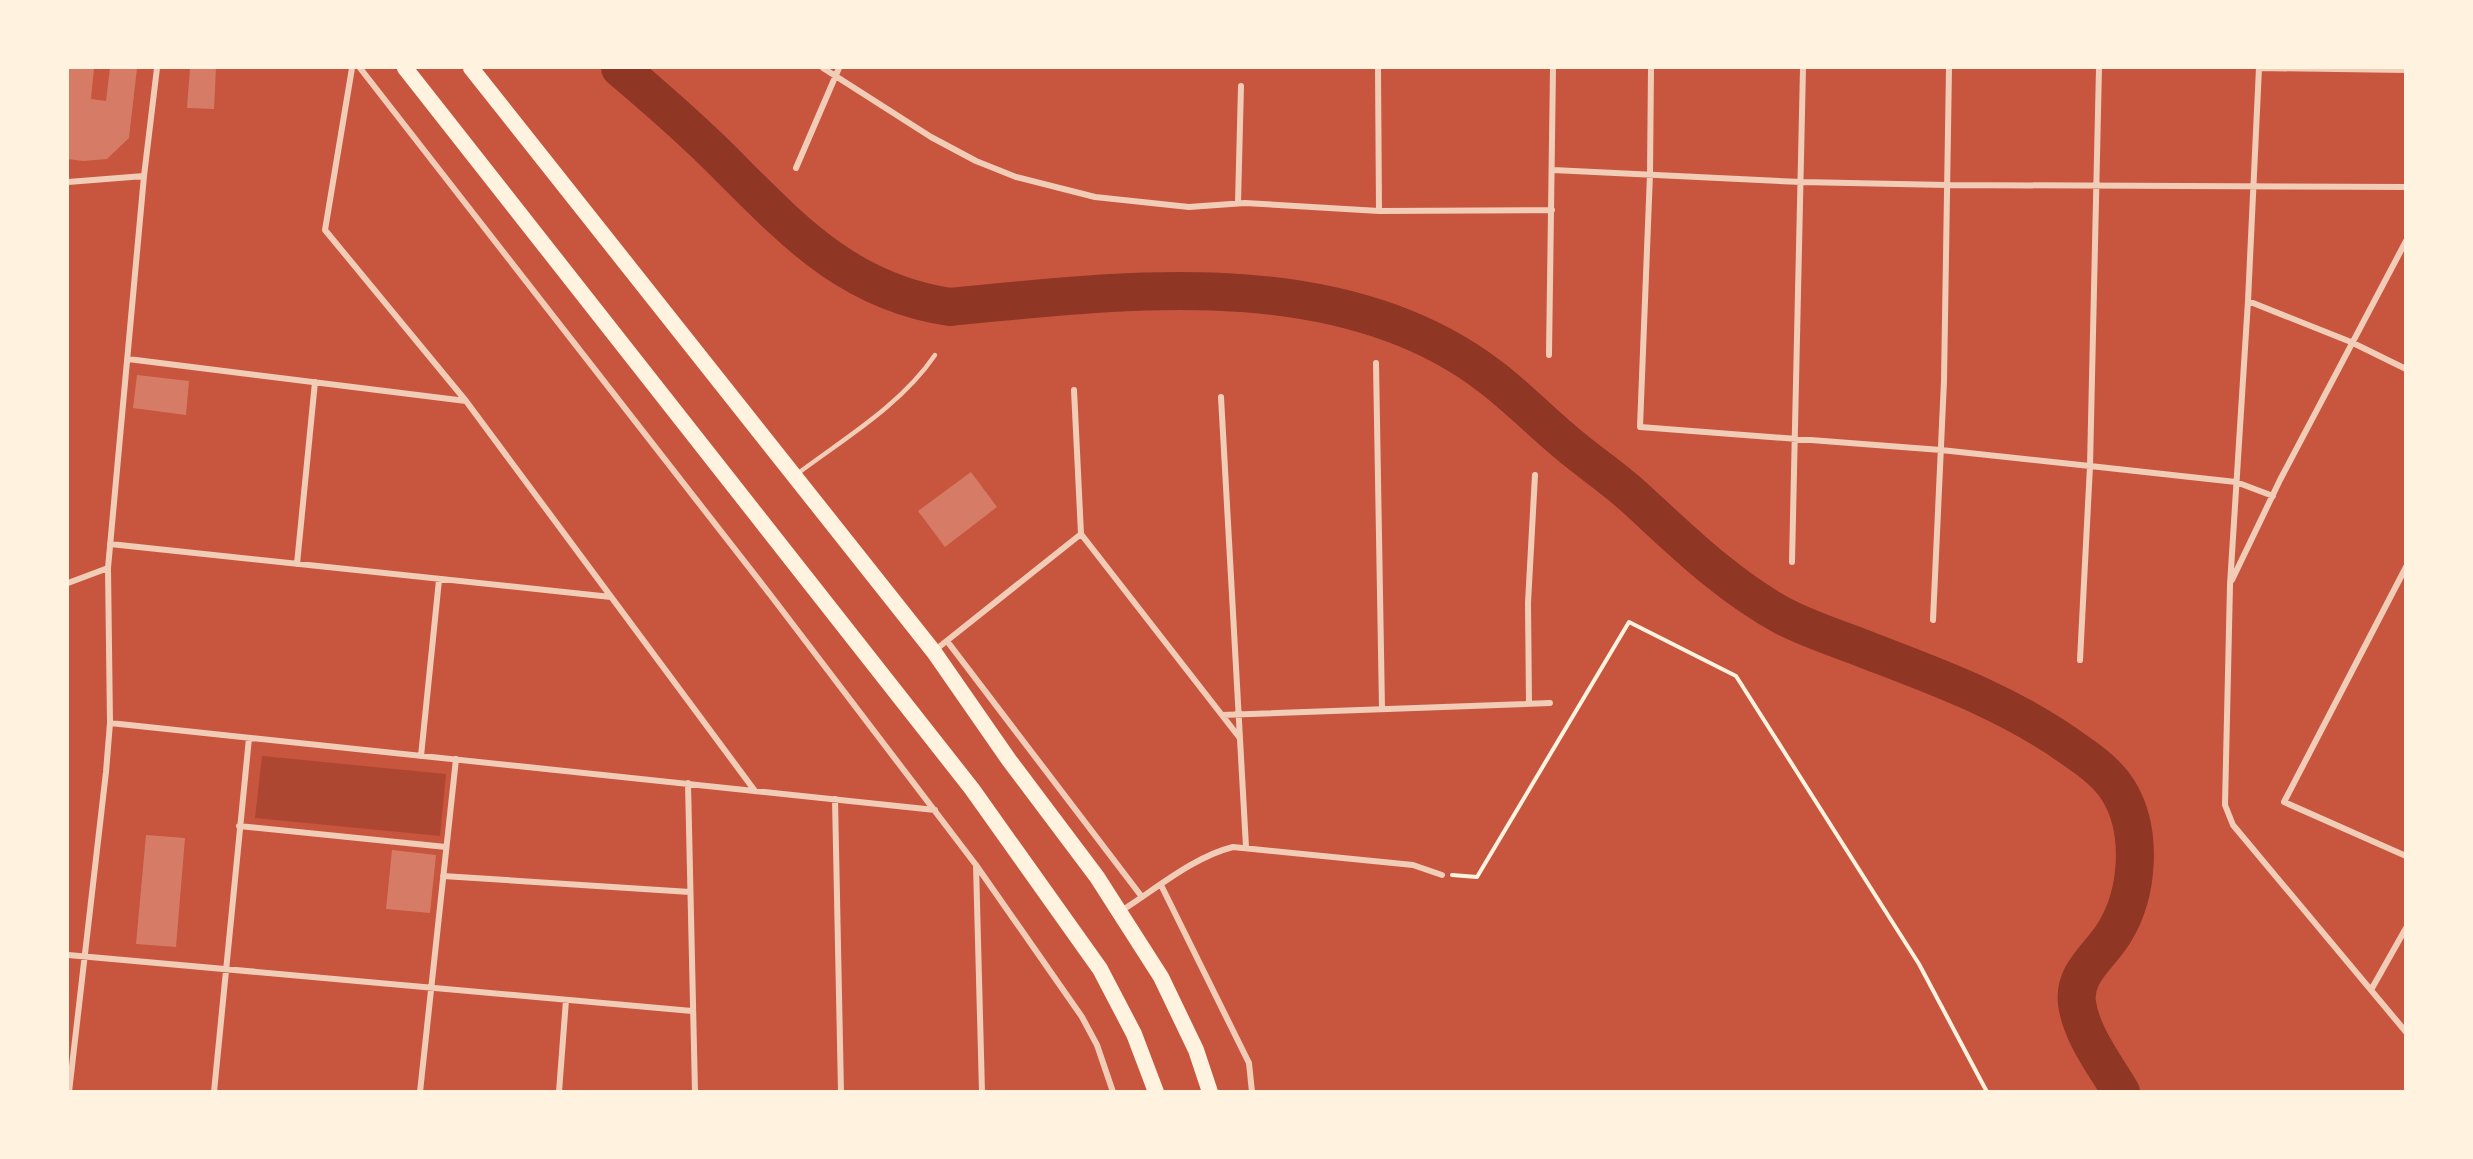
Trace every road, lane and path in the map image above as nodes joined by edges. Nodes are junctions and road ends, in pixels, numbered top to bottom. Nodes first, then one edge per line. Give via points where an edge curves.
1 (157, 68) edge
2 (352, 68) edge
3 (360, 68) edge
4 (405, 68) edge
5 (471, 68) edge
6 (823, 68) edge
7 (839, 68) edge
8 (1378, 68) edge
9 (1553, 68) edge
10 (1651, 68) edge
11 (1803, 68) edge
12 (1949, 68) edge
13 (2099, 68) edge
14 (2259, 68) edge
15 (2406, 70) edge
16 (835, 77) junction
17 (1241, 86) dead end
18 (796, 168) dead end
19 (1553, 170) junction
20 (1650, 174) junction
21 (144, 176) junction
22 (68, 182) edge
23 (1801, 182) junction
24 (1947, 185) junction
25 (2097, 186) junction
26 (2406, 187) edge
27 (2254, 188) junction
28 (1238, 203) junction
29 (1552, 210) junction
30 (1379, 211) junction
31 (2406, 242) edge
32 (2248, 301) junction
33 (2351, 342) junction
34 (935, 355) dead end
35 (1549, 355) dead end
36 (128, 359) junction
37 (1376, 363) dead end
38 (2406, 369) edge
39 (315, 382) junction
40 (1074, 390) dead end
41 (1221, 396) dead end
42 (466, 401) junction
43 (1795, 439) junction
44 (1941, 450) junction
45 (2090, 466) junction
46 (1535, 475) dead end
47 (795, 476) junction
48 (2236, 482) junction
49 (2272, 496) junction
50 (1082, 534) junction
51 (110, 544) junction
52 (1792, 562) dead end
53 (297, 564) junction
54 (2406, 567) edge
55 (108, 568) junction
56 (439, 580) junction
57 (68, 583) edge
58 (2230, 585) junction
59 (611, 597) junction
60 (1933, 620) dead end
61 (947, 641) junction
62 (933, 652) junction
63 (2080, 660) dead end
64 (1550, 703) dead end
65 (1529, 704) junction
66 (1382, 709) junction
67 (1239, 714) junction
68 (1222, 715) junction
69 (110, 723) junction
70 (1240, 737) junction
71 (249, 738) junction
72 (421, 756) junction
73 (456, 759) junction
74 (688, 783) junction
75 (755, 791) junction
76 (835, 799) junction
77 (935, 810) junction
78 (239, 826) junction
79 (446, 847) junction
80 (1246, 847) junction
81 (2406, 856) edge
82 (976, 865) junction
83 (1442, 875) joint
84 (443, 876) junction
85 (1161, 885) junction
86 (690, 892) junction
87 (1142, 897) junction
88 (1120, 912) junction
89 (2406, 928) edge
90 (68, 955) edge
91 (84, 957) junction
92 (226, 969) junction
93 (431, 987) junction
94 (2371, 990) junction
95 (567, 1000) junction
96 (692, 1011) junction
97 (2406, 1032) edge
98 (69, 1092) edge
99 (214, 1092) edge
100 (420, 1092) edge
101 (560, 1092) edge
102 (695, 1092) edge
103 (841, 1092) edge
104 (982, 1092) edge
105 (1113, 1092) edge
106 (1156, 1092) edge
107 (1210, 1092) edge
108 (1252, 1092) edge
109 (1987, 1092) edge

1 - 21 street
2 - 42 street via 326,230
3 - 77 street
4 - 106 highway via 979,799 1100,969 1134,1034
5 - 47 highway
6 - 16 street
7 - 16 street
8 - 30 street
9 - 19 street
10 - 20 street
11 - 23 street
12 - 24 street
13 - 25 street
14 - 15 street
14 - 27 street
16 - 18 street
16 - 28 street via 931,137 1016,177 1095,197 1158,205
17 - 28 street
19 - 20 street
19 - 29 street
20 - 23 street
20 - 43 street via 1640,427
21 - 22 street
21 - 36 street
23 - 24 street
23 - 43 street
24 - 25 street
24 - 44 street
25 - 27 street
25 - 45 street
26 - 27 street
27 - 32 street
28 - 30 street
29 - 30 street
29 - 35 street
31 - 33 street
32 - 33 street
32 - 48 street
33 - 38 street
33 - 49 street
34 - 47 lane via 901,395
36 - 39 street
36 - 51 street
37 - 66 street
39 - 42 street
39 - 53 street
40 - 50 street
41 - 67 street
42 - 59 street
43 - 44 street
43 - 52 street
44 - 45 street
44 - 60 street
45 - 48 street
45 - 63 street
46 - 65 street via 1528,603
47 - 62 highway
48 - 49 street
48 - 58 street
49 - 58 street
50 - 61 street
50 - 68 street
51 - 53 street
51 - 55 street
53 - 56 street
54 - 81 street via 2284,802
55 - 57 street
55 - 69 street
56 - 59 street
56 - 72 street
58 - 94 street via 2224,790 2228,815
59 - 75 street
61 - 62 street
61 - 87 street
62 - 88 highway
64 - 65 street
65 - 66 street
66 - 67 street
67 - 68 street
67 - 70 street
68 - 70 street
69 - 71 street
69 - 91 street
70 - 80 street
71 - 72 street
71 - 78 street
72 - 73 street
73 - 74 street
73 - 79 street
74 - 75 street
74 - 86 street
75 - 76 street
76 - 77 street
76 - 103 street
77 - 82 street
78 - 79 street
78 - 92 street
79 - 84 street
80 - 83 street via 1413,865
80 - 85 street via 1222,849
82 - 104 street
82 - 105 street via 1082,1017
83 - 109 path via 1477,877 1629,622 1736,676 1919,964
84 - 86 street
84 - 93 street
85 - 87 street
85 - 108 street via 1249,1063
86 - 96 street
87 - 88 street
88 - 107 highway via 1181,1016
89 - 94 street
90 - 91 street
91 - 92 street
91 - 98 street
92 - 93 street
92 - 99 street
93 - 95 street
93 - 100 street
94 - 97 street
95 - 96 street
95 - 101 street
96 - 102 street

